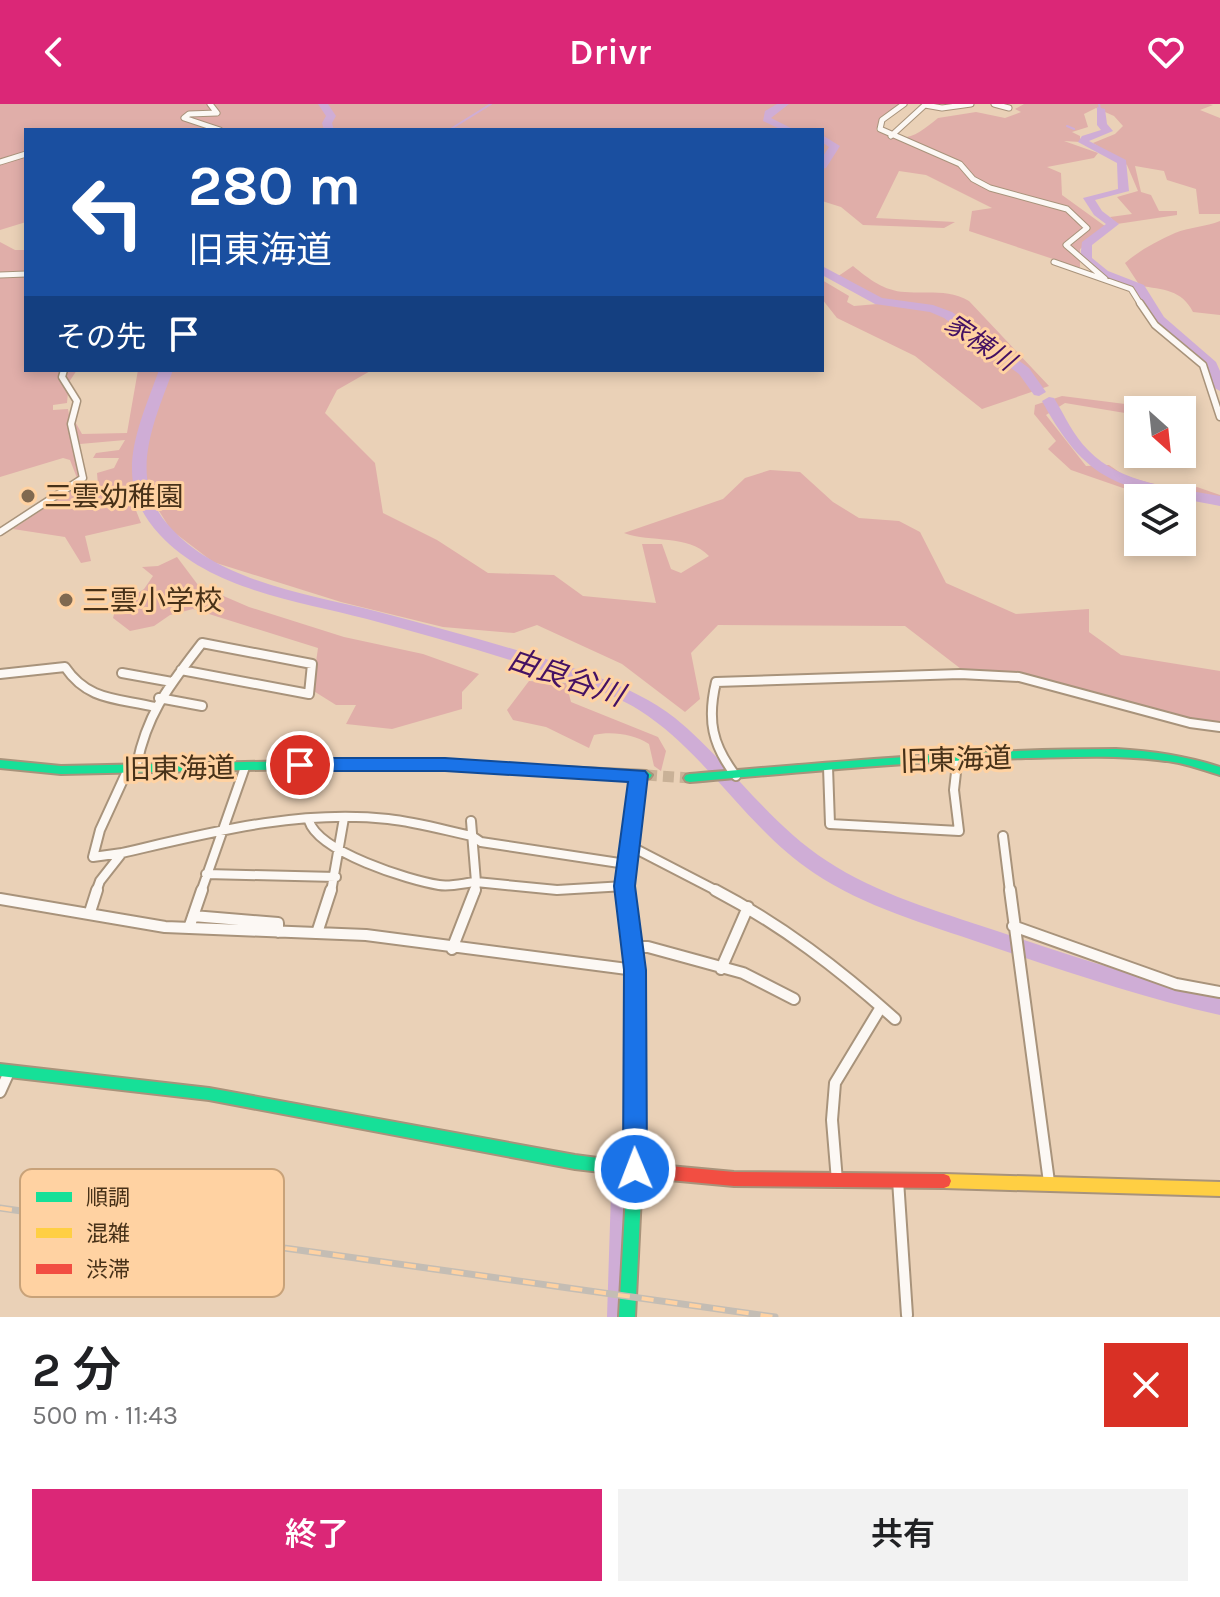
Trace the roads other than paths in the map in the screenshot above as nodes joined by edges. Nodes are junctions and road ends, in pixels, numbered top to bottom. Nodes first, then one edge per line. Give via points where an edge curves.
1 (210, 104) edge
2 (904, 104) edge
3 (971, 104) edge
4 (994, 104) edge
5 (926, 105) edge
6 (1009, 108) dead end
7 (214, 128) edge
8 (891, 136) junction
9 (24, 155) edge
10 (0, 162) edge
11 (1054, 262) dead end
12 (24, 274) edge
13 (0, 275) edge
14 (1105, 279) junction
15 (63, 372) edge
16 (1220, 417) edge
17 (0, 532) edge
18 (181, 670) junction
19 (122, 673) dead end
20 (0, 674) edge
21 (172, 682) junction
22 (157, 703) junction
23 (202, 706) dead end
24 (1220, 727) edge
25 (958, 755) junction
26 (0, 764) edge
27 (245, 767) junction
28 (828, 767) junction
29 (132, 769) junction
30 (1220, 771) edge
31 (733, 776) junction
32 (690, 778) tunnel mouth
33 (344, 818) junction
34 (309, 821) junction
35 (471, 821) dead end
36 (220, 831) junction
37 (472, 836) junction
38 (1003, 836) dead end
39 (632, 847) junction
40 (339, 851) junction
41 (122, 853) junction
42 (626, 864) junction
43 (206, 874) junction
44 (336, 877) junction
45 (476, 882) junction
46 (625, 886) junction
47 (0, 899) edge
48 (748, 907) junction
49 (90, 912) junction
50 (193, 916) junction
51 (189, 928) junction
52 (1014, 928) junction
53 (278, 932) junction
54 (317, 933) junction
55 (632, 947) junction
56 (452, 949) junction
57 (721, 969) junction
58 (635, 970) junction
59 (1220, 992) edge
60 (794, 999) dead end
61 (881, 1007) junction
62 (895, 1019) dead end
63 (5, 1071) edge
64 (0, 1092) edge
65 (635, 1169) junction
66 (898, 1179) junction
67 (837, 1181) junction
68 (1049, 1182) junction
69 (1220, 1189) edge
70 (907, 1315) dead end
71 (627, 1317) edge

1 - 7 street via 217,113 184,118
2 - 8 street via 881,123 880,129
3 - 5 street
4 - 6 street
5 - 8 street
8 - 14 street via 960,164 990,188 1072,212 1087,228 1066,245
9 - 10 street
11 - 14 street
12 - 13 street
14 - 16 street via 1131,289 1155,325 1203,365
15 - 17 street via 77,401 71,424 83,478
18 - 18 street via 202,643 312,664 309,694
18 - 21 street
19 - 21 street
20 - 22 street via 65,667 88,692
21 - 22 street
22 - 23 street
22 - 29 street
24 - 31 street via 1019,677 716,682 707,717 720,758
25 - 28 street, 旧東海道
25 - 28 street via 954,790 959,831 830,824
25 - 30 street, 旧東海道 via 1147,753 1189,759
26 - 29 street, 旧東海道
27 - 29 street, 旧東海道
27 - 36 street
27 - 39 street, 旧東海道 via 391,763 642,775
28 - 31 street, 旧東海道
29 - 41 street via 100,830 93,857
31 - 32 street, 旧東海道
33 - 34 street
33 - 37 street via 387,819
33 - 40 street
34 - 36 street
34 - 40 street via 312,830
35 - 37 street
36 - 41 street
36 - 43 street
37 - 42 street via 481,842
37 - 45 street
38 - 52 street
39 - 42 street
39 - 48 street
40 - 44 street
40 - 45 street via 443,886
41 - 49 street via 100,881
42 - 46 street
43 - 44 street
43 - 50 street
44 - 54 street
45 - 46 street via 557,890
45 - 56 street
46 - 55 street
47 - 49 street
48 - 57 street
48 - 61 street via 834,965
49 - 51 street
50 - 51 street
50 - 53 street via 278,923
51 - 53 street
52 - 59 street via 1176,984
52 - 68 street
53 - 54 street
54 - 56 street
55 - 57 street
55 - 58 street
56 - 58 street
57 - 60 street
58 - 65 street
61 - 62 street
61 - 67 street via 835,1083
63 - 64 street
63 - 65 street via 209,1094
65 - 67 street via 734,1179
65 - 71 street
66 - 67 street
66 - 68 street
66 - 70 street
68 - 69 street

